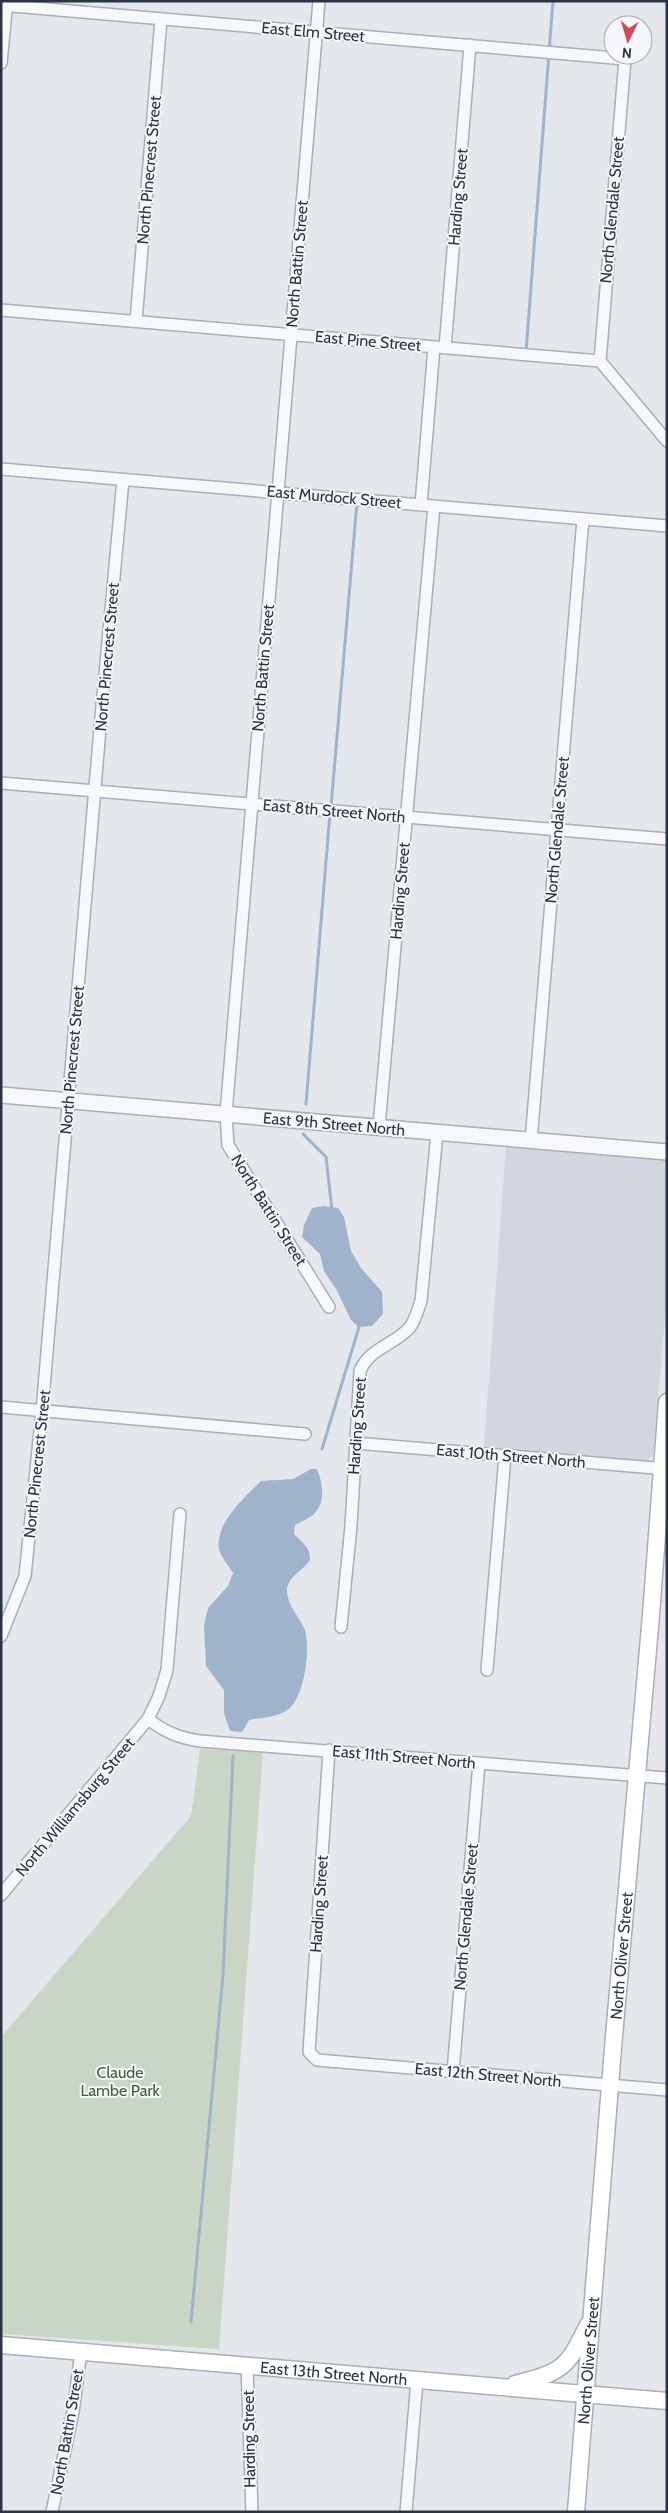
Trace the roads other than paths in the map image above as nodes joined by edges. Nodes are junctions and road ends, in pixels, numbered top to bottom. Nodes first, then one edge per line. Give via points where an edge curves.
1 (319, 1) edge
2 (5, 4) edge
3 (161, 19) junction
4 (317, 33) junction
5 (470, 45) junction
6 (603, 57) edge
7 (1, 63) edge
8 (625, 65) edge
9 (1, 310) edge
10 (136, 321) junction
11 (291, 335) junction
12 (440, 347) junction
13 (600, 361) junction
14 (667, 442) edge
15 (1, 470) edge
16 (123, 480) junction
17 (278, 493) junction
18 (421, 504) junction
19 (434, 506) junction
20 (583, 519) junction
21 (667, 526) edge
22 (1, 783) edge
23 (95, 791) junction
24 (251, 804) junction
25 (406, 818) junction
26 (557, 830) junction
27 (667, 839) edge
28 (1, 1095) edge
29 (69, 1101) junction
30 (226, 1114) junction
31 (379, 1128) junction
32 (437, 1132) junction
33 (531, 1141) junction
34 (667, 1152) edge
35 (329, 1307) dead end
36 (667, 1402) edge
37 (1, 1408) edge
38 (42, 1411) junction
39 (306, 1434) dead end
40 (355, 1444) junction
41 (505, 1456) junction
42 (664, 1469) edge
43 (180, 1514) dead end
44 (341, 1627) dead end
45 (1, 1636) edge
46 (487, 1670) dead end
47 (148, 1719) junction
48 (329, 1750) junction
49 (479, 1763) junction
50 (637, 1776) junction
51 (667, 1778) edge
52 (1, 1895) edge
53 (311, 2056) joint
54 (453, 2072) junction
55 (610, 2085) junction
56 (667, 2090) edge
57 (592, 2318) junction
58 (1, 2346) edge
59 (81, 2352) junction
60 (248, 2366) junction
61 (417, 2380) junction
62 (504, 2387) junction
63 (586, 2394) junction
64 (667, 2401) edge
65 (52, 2512) edge
66 (252, 2512) edge
67 (406, 2512) edge
68 (576, 2512) edge

1 - 4 street, North Battin Street
2 - 3 street, East Elm Street
2 - 7 street
3 - 4 street, East Elm Street
3 - 10 street, North Pinecrest Street
4 - 5 street, East Elm Street
4 - 11 street, North Battin Street
5 - 6 street, East Elm Street
5 - 12 street, Harding Street
8 - 13 street, North Glendale Street
9 - 10 street, East Pine Street
10 - 11 street, East Pine Street
11 - 12 street, East Pine Street
11 - 17 street, North Battin Street
12 - 13 street, East Pine Street
12 - 18 street, Harding Street
13 - 14 street
15 - 16 street, East Murdock Street
16 - 17 street, East Murdock Street
16 - 23 street, North Pinecrest Street
17 - 18 street, East Murdock Street
17 - 24 street, North Battin Street
18 - 19 street, East Murdock Street
19 - 20 street, East Murdock Street
19 - 25 street, Harding Street
20 - 21 street, East Murdock Street
20 - 26 street, North Glendale Street
22 - 23 street, East 8th Street North
23 - 24 street, East 8th Street North
23 - 29 street, North Pinecrest Street
24 - 25 street, East 8th Street North
24 - 30 street, North Battin Street
25 - 26 street, East 8th Street North
25 - 31 street, Harding Street
26 - 27 street, East 8th Street North
26 - 33 street, North Glendale Street
28 - 29 street, East 9th Street North
29 - 30 street, East 9th Street North
29 - 38 street, North Pinecrest Street
30 - 31 street, East 9th Street North
30 - 35 street, North Battin Street via 228,1145
31 - 32 street, East 9th Street North
32 - 33 street, East 9th Street North
32 - 40 street, Harding Street via 421,1301 411,1326 396,1340 364,1360 360,1370
33 - 34 street, East 9th Street North
36 - 42 main road, North Oliver Street
37 - 38 street
38 - 39 street
38 - 45 street, North Pinecrest Street via 25,1576
40 - 41 street, East 10th Street North
40 - 44 street, Harding Street
41 - 42 street, East 10th Street North
41 - 46 street
42 - 50 main road, North Oliver Street
43 - 47 street, North Williamsburg Street via 168,1664
47 - 48 street, East 11th Street North via 167,1733 181,1738
47 - 52 street, North Williamsburg Street
48 - 49 street, East 11th Street North
48 - 53 street, Harding Street via 308,2052
49 - 50 street, East 11th Street North
49 - 54 street, North Glendale Street
50 - 51 street, East 11th Street North
50 - 55 main road, North Oliver Street
53 - 54 street, East 12th Street North via 317,2060
54 - 55 street, East 12th Street North
55 - 56 street, East 12th Street North
55 - 57 main road, North Oliver Street
57 - 62 main road via 569,2360 559,2370
57 - 63 main road, North Oliver Street
58 - 59 main road, East 13th Street North
59 - 60 main road, East 13th Street North
59 - 65 street, North Battin Street via 73,2412
60 - 61 main road, East 13th Street North
60 - 66 street, Harding Street
61 - 62 main road, East 13th Street North
61 - 67 street
62 - 63 main road, East 13th Street North
63 - 64 main road, East 13th Street North
63 - 68 main road, North Oliver Street

